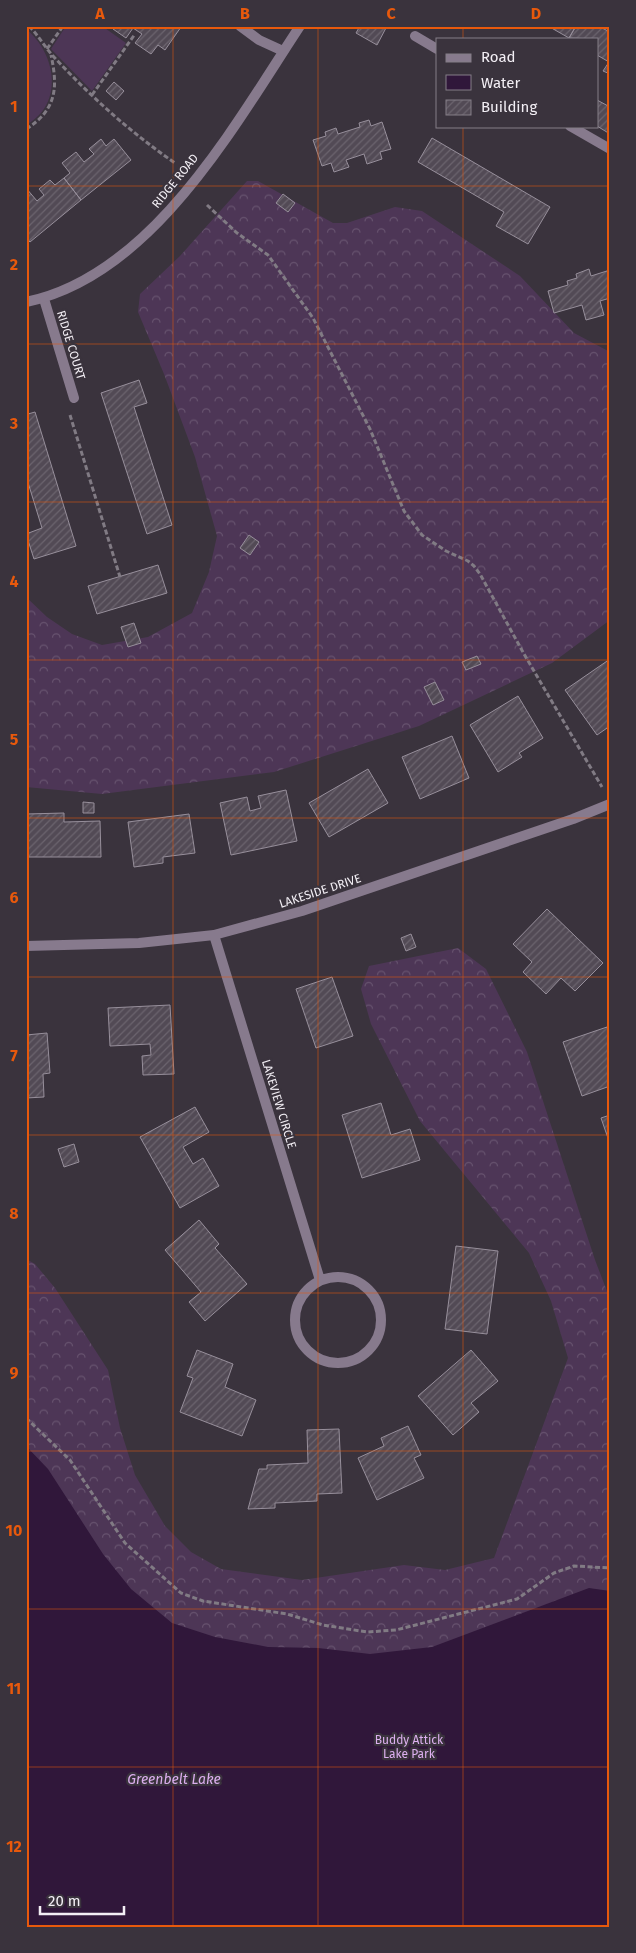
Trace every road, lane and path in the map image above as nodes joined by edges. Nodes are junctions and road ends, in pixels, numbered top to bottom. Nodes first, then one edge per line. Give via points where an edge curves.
1 (28, 26) edge
2 (63, 26) edge
3 (240, 26) edge
4 (300, 26) edge
5 (135, 34) dead end
6 (416, 36) dead end
7 (436, 48) edge
8 (47, 49) junction
9 (284, 51) junction
10 (51, 54) junction
11 (92, 95) junction
12 (573, 128) edge
13 (26, 129) edge
14 (610, 149) edge
15 (175, 163) dead end
16 (207, 205) dead end
17 (44, 298) junction
18 (26, 302) edge
19 (74, 398) joint
20 (120, 577) dead end
21 (610, 791) edge
22 (610, 804) edge
23 (214, 935) junction
24 (26, 946) edge
25 (320, 1280) junction
26 (26, 1418) edge
27 (610, 1568) edge

1 - 8 path
2 - 8 path
3 - 9 street via 259,40
4 - 9 street, RIDGE ROAD
5 - 11 path
6 - 7 street
8 - 10 path
9 - 17 street, RIDGE ROAD via 192,184 141,239 102,271 76,286
10 - 11 path
10 - 13 path via 56,86 53,98 41,119
11 - 15 path
12 - 14 street
16 - 21 path via 237,233 268,255 313,318 370,429 404,511 422,535 474,566 602,787
17 - 18 street, RIDGE ROAD
17 - 19 street, RIDGE COURT
19 - 20 path via 66,401
22 - 23 street, LAKESIDE DRIVE via 329,902
23 - 24 street, LAKESIDE DRIVE via 139,943
23 - 25 street, LAKEVIEW CIRCLE
25 - 25 street via 308,1288 295,1312 299,1339 318,1359 346,1363 360,1358 379,1336 382,1322 380,1307 368,1288 349,1277 334,1276
26 - 27 path via 70,1460 125,1543 181,1593 203,1601 277,1612 367,1632 396,1630 516,1598 554,1573 574,1566

